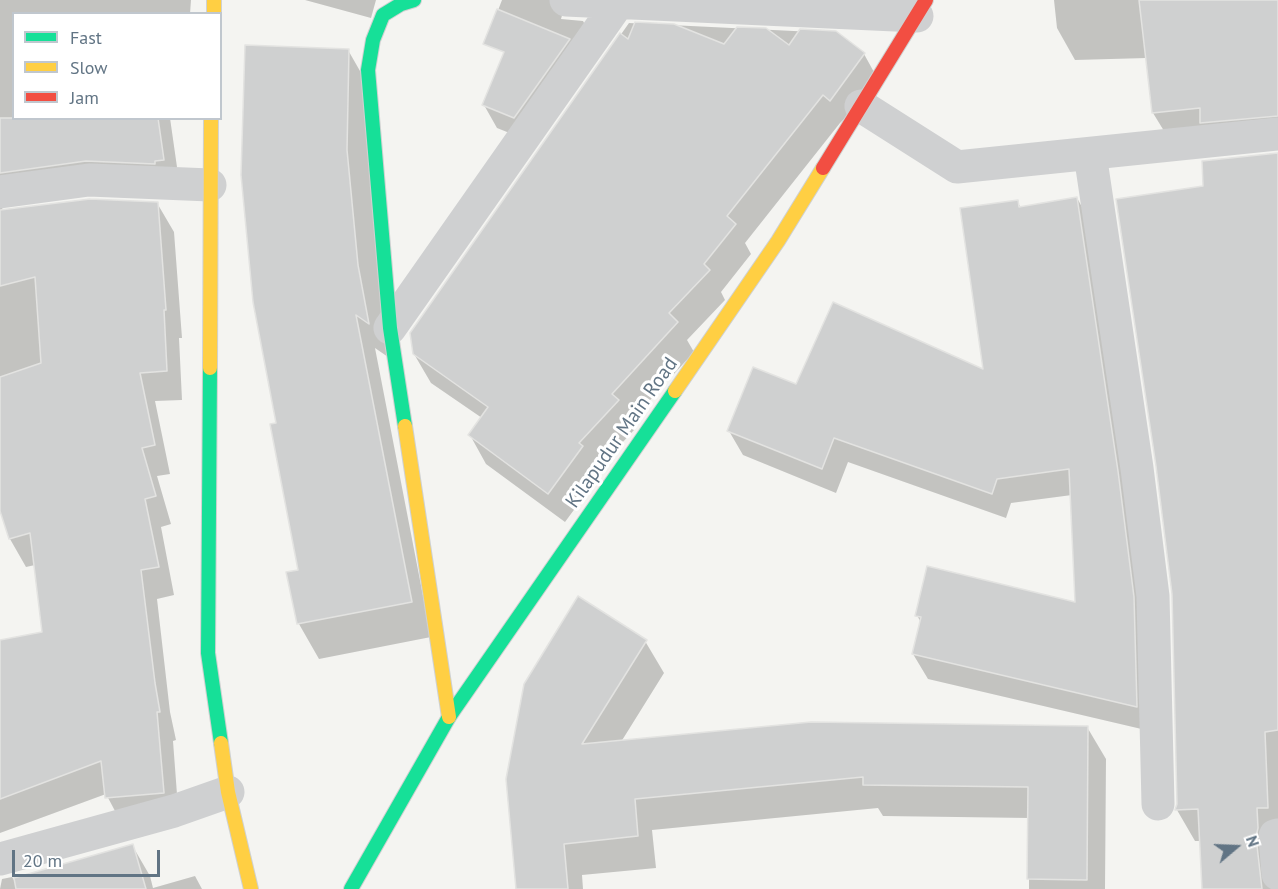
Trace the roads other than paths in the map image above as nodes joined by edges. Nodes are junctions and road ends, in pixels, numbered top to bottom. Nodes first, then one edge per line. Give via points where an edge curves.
1 (414, 0) edge
2 (566, 0) edge
3 (574, 0) edge
4 (618, 3) junction
5 (922, 8) edge
6 (861, 106) junction
7 (211, 120) edge
8 (1278, 134) edge
9 (1090, 154) junction
10 (210, 185) junction
11 (0, 192) edge
12 (390, 328) junction
13 (449, 717) junction
14 (228, 792) junction
15 (1158, 804) dead end
16 (1278, 836) edge
17 (0, 859) edge
18 (1278, 874) edge
19 (251, 889) edge
20 (351, 889) edge

1 - 12 street via 382,15 368,70
2 - 3 street
3 - 4 street
4 - 5 street
4 - 12 street
5 - 6 street, Kilapudur Main Road
6 - 9 street via 957,167
6 - 13 street, Kilapudur Main Road via 778,241
7 - 10 street
8 - 9 street
9 - 15 street via 1153,596
10 - 11 street via 89,180
10 - 14 street via 208,653
12 - 13 street
13 - 20 street, Kilapudur Main Road
14 - 17 street via 174,811
14 - 19 street
16 - 18 street

